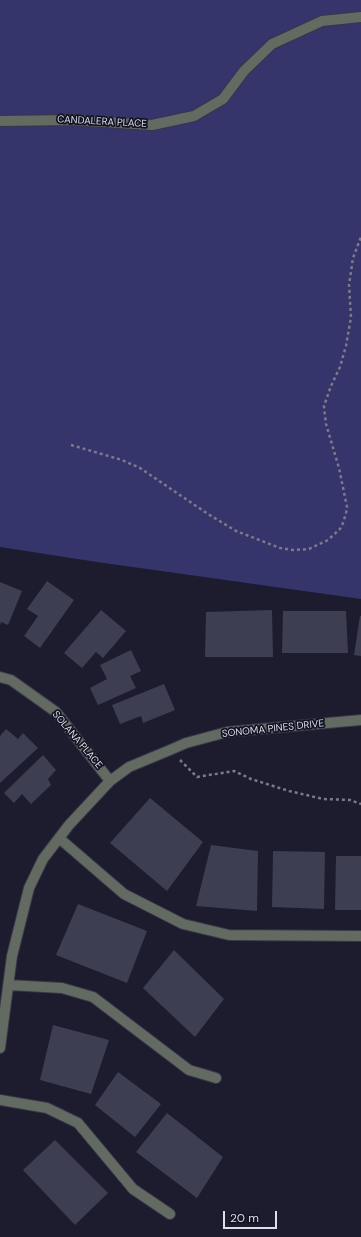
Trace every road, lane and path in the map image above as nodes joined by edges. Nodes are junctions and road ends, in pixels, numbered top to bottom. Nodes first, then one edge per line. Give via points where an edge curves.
1 (361, 17) edge
2 (0, 121) edge
3 (361, 236) edge
4 (71, 445) dead end
5 (0, 677) edge
6 (361, 720) edge
7 (170, 750) junction
8 (110, 781) junction
9 (361, 804) edge
10 (59, 838) junction
11 (361, 936) edge
12 (8, 985) junction
13 (0, 1048) edge
14 (216, 1078) dead end
15 (0, 1100) edge
16 (170, 1214) dead end

1 - 2 street, CANDALERA PLACE via 322,21 272,44 244,71 223,99 194,116 152,125 71,120
3 - 4 path via 352,258 349,285 352,317 349,336 324,406 326,424 347,507 343,524 328,540 309,549 286,550 236,531 140,468
5 - 8 street, SOLANA PLACE via 11,680 56,712
6 - 7 street, SONOMA PINES DRIVE via 227,732
7 - 8 street, SONOMA PINES DRIVE via 129,767
7 - 9 path via 197,777 234,771 289,791
8 - 10 street, SONOMA PINES DRIVE
10 - 11 street via 124,894 183,924 229,935
10 - 12 street, SONOMA PINES DRIVE via 43,859 29,888 12,956
12 - 13 street, SONOMA PINES DRIVE
12 - 14 street via 62,988 93,997 189,1070
15 - 16 street via 47,1108 78,1123 133,1189

